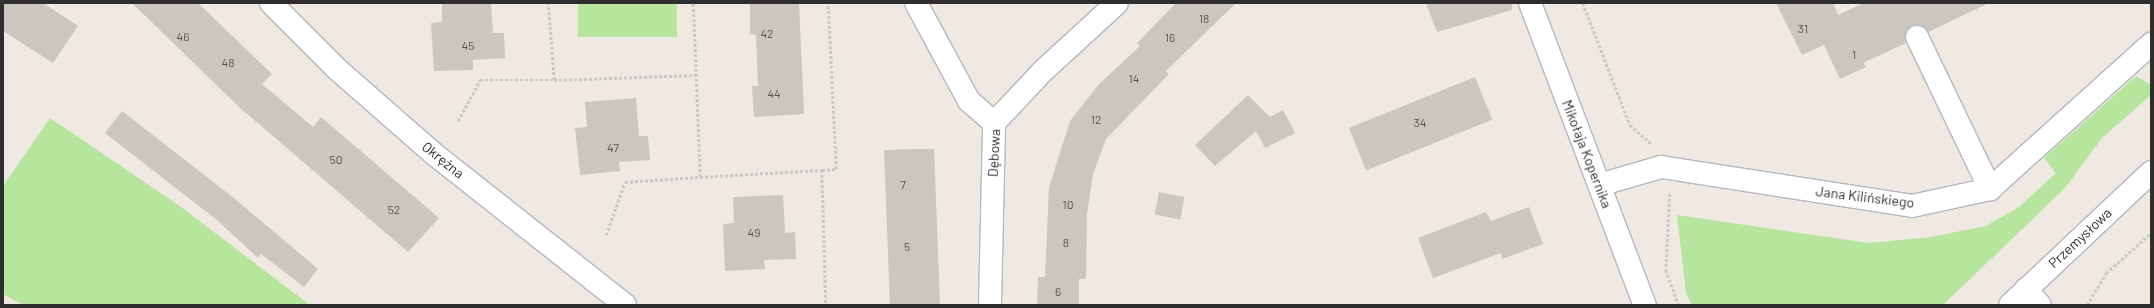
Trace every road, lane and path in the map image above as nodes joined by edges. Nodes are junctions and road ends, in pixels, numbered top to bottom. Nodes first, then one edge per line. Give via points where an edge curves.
1 (270, 3) edge
2 (548, 3) edge
3 (693, 3) edge
4 (828, 3) edge
5 (916, 3) edge
6 (1116, 3) edge
7 (1530, 3) edge
8 (1583, 3) edge
9 (1917, 37) dead end
10 (2151, 44) edge
11 (696, 75) junction
12 (554, 80) junction
13 (458, 121) dead end
14 (994, 123) junction
15 (1651, 142) dead end
16 (822, 170) junction
17 (2151, 172) edge
18 (700, 177) junction
19 (1599, 185) junction
20 (1990, 189) junction
21 (1670, 194) dead end
22 (2151, 233) edge
23 (606, 235) dead end
24 (2026, 289) junction
25 (624, 305) edge
26 (826, 305) edge
27 (990, 305) edge
28 (1645, 305) edge
29 (1679, 305) edge
30 (2010, 305) edge
31 (2040, 305) edge
32 (2087, 305) edge

1 - 25 street, Okrężna via 338,70 434,154
2 - 12 path
3 - 11 path
4 - 16 path via 836,169
5 - 14 street via 969,101
6 - 14 street, Dębowa via 1043,71
7 - 19 street, Mikołaja Kopernika
8 - 15 path via 1630,125
9 - 20 street
10 - 20 street, Jana Kilińskiego
11 - 12 path
11 - 18 path
12 - 13 path via 480,80
14 - 27 street, Dębowa
16 - 18 path
16 - 26 path
17 - 24 street, Przemysłowa
18 - 23 path via 625,182
19 - 20 street, Jana Kilińskiego via 1661,167 1912,206
19 - 28 street, Mikołaja Kopernika
21 - 29 path via 1666,270
22 - 32 path via 2106,272
24 - 30 street, Przemysłowa
24 - 31 street

